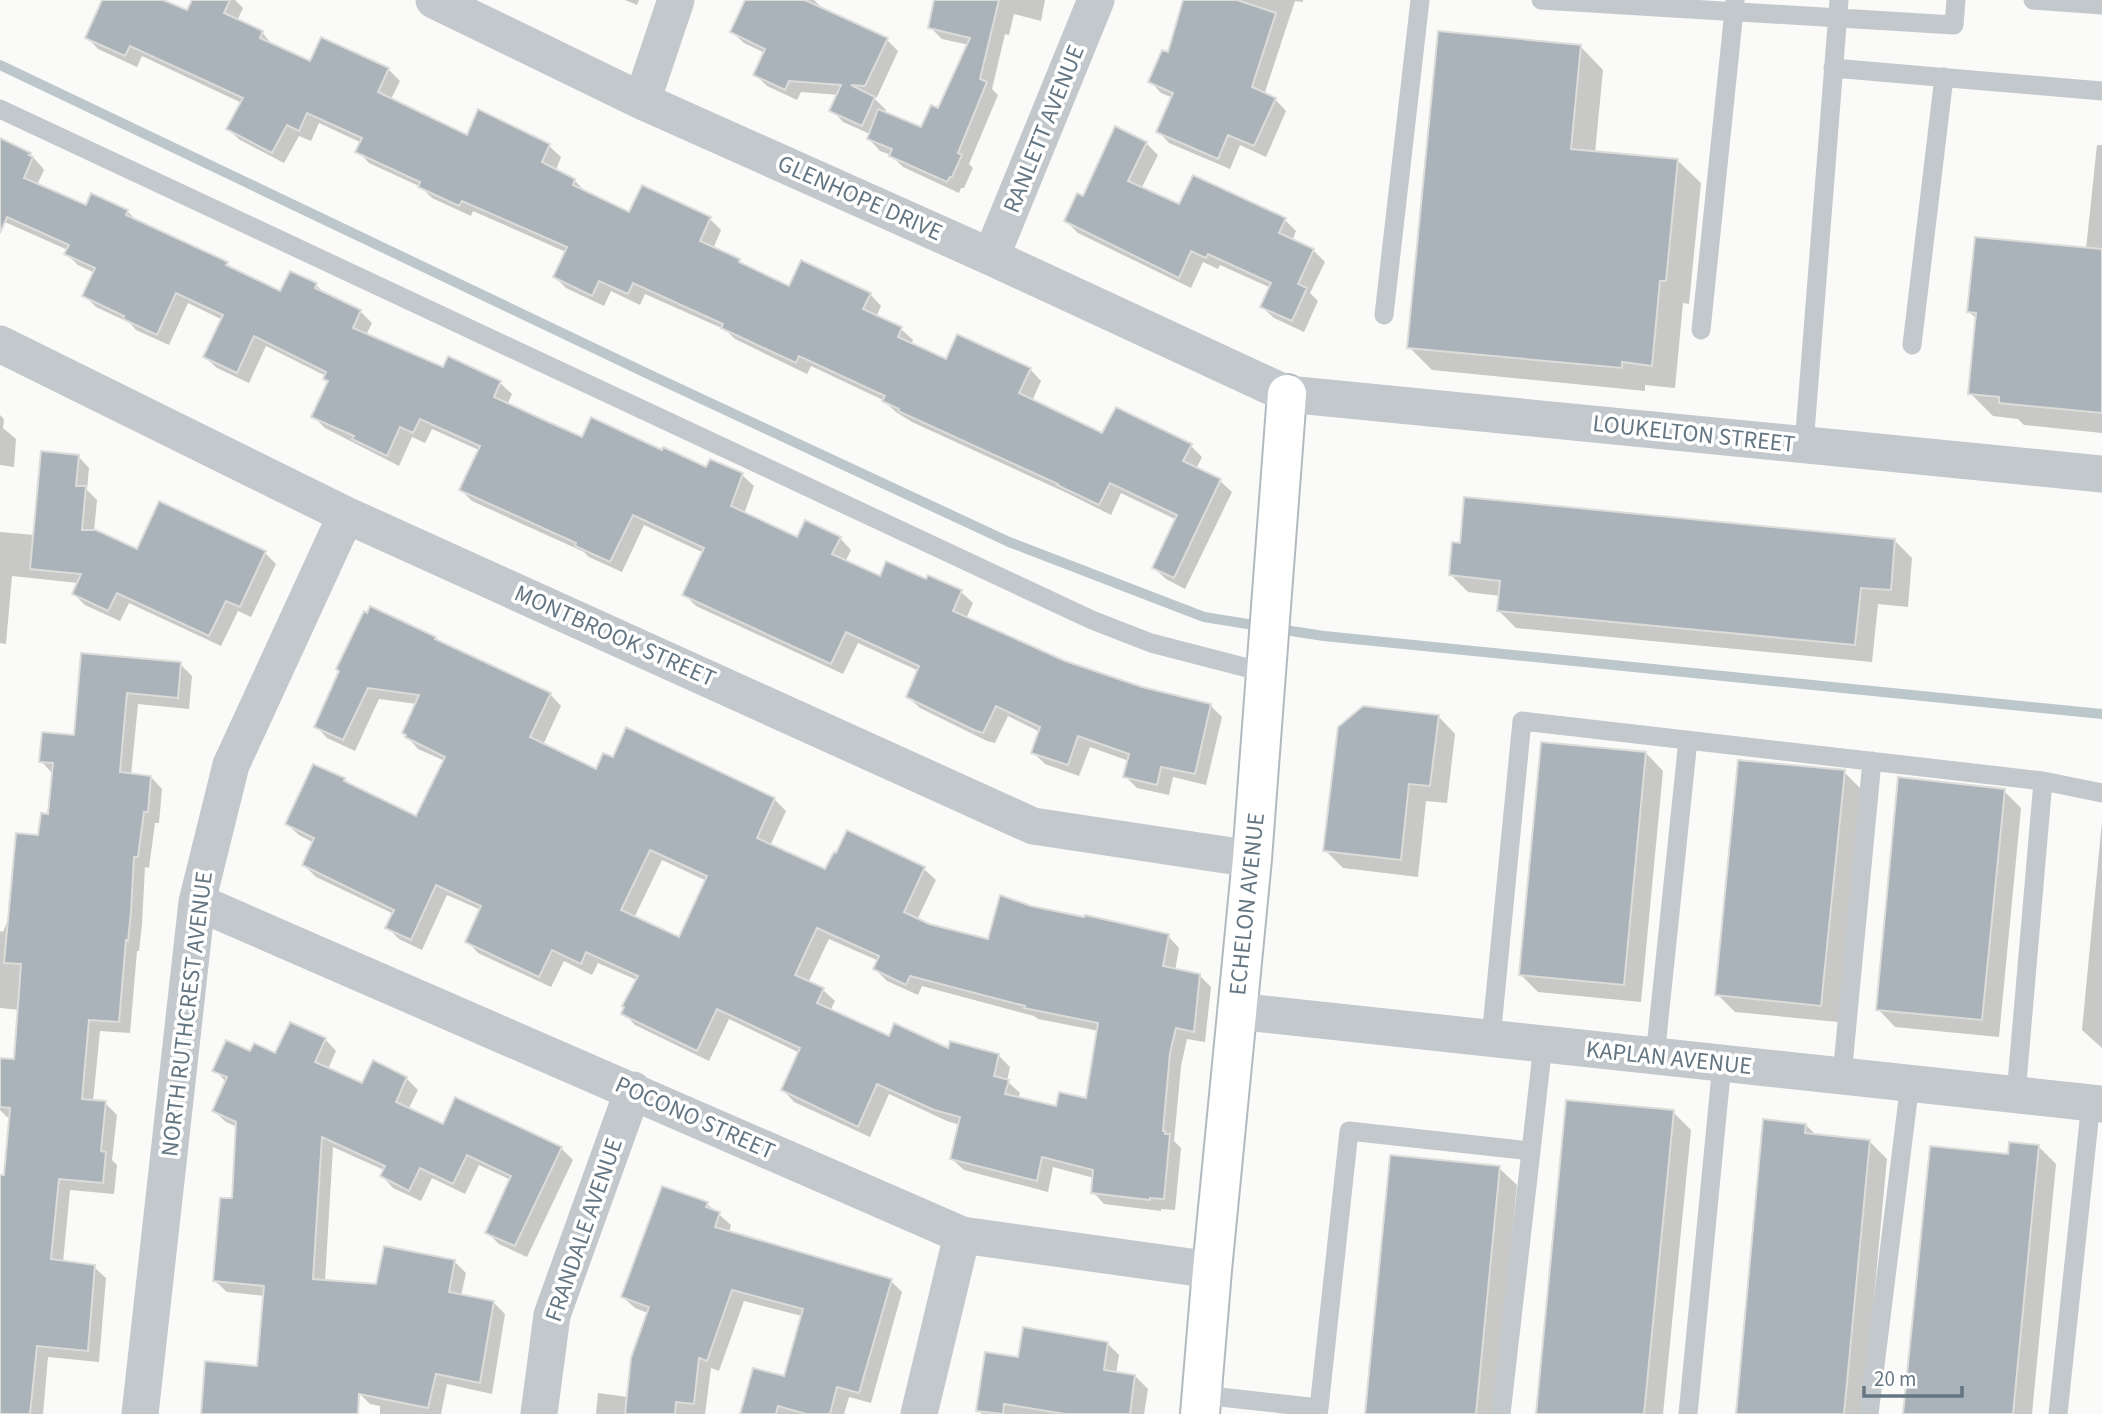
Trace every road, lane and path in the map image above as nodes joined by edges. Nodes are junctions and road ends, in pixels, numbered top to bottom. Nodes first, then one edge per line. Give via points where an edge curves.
1 (433, 0) edge
2 (676, 0) edge
3 (1097, 0) edge
4 (1420, 0) edge
5 (1541, 0) edge
6 (1956, 0) edge
7 (2033, 0) edge
8 (2102, 5) edge
9 (1734, 6) edge
10 (1838, 9) edge
11 (1833, 68) junction
12 (1944, 77) junction
13 (2102, 91) edge
14 (642, 101) junction
15 (0, 109) edge
16 (991, 257) junction
17 (1384, 315) dead end
18 (1702, 330) dead end
19 (0, 345) edge
20 (1912, 345) dead end
21 (1287, 394) junction
22 (1804, 445) junction
23 (2102, 474) edge
24 (346, 515) junction
25 (1268, 660) junction
26 (1688, 740) junction
27 (1872, 761) junction
28 (2043, 781) junction
29 (2102, 793) edge
30 (1252, 859) junction
31 (197, 902) junction
32 (1236, 1011) junction
33 (1490, 1038) junction
34 (1543, 1044) junction
35 (1655, 1057) junction
36 (1722, 1064) junction
37 (1842, 1076) junction
38 (1910, 1083) junction
39 (633, 1090) junction
40 (2016, 1094) junction
41 (2096, 1103) edge
42 (1531, 1151) junction
43 (962, 1235) junction
44 (1212, 1270) junction
45 (1201, 1404) edge
46 (1318, 1411) edge
47 (140, 1414) edge
48 (539, 1414) edge
49 (919, 1414) edge
50 (1501, 1414) edge
51 (1688, 1414) edge
52 (1869, 1414) edge
53 (2058, 1414) edge

1 - 14 street, GLENHOPE DRIVE
2 - 14 street
3 - 16 street, RANLETT AVENUE
4 - 17 lane
5 - 9 lane
6 - 10 lane via 1954,24
7 - 8 lane
9 - 10 lane
9 - 18 lane
10 - 11 lane
11 - 12 lane
11 - 22 lane
12 - 13 lane
12 - 20 lane
14 - 16 street, GLENHOPE DRIVE
15 - 25 lane via 1092,620 1151,643
16 - 21 street, GLENHOPE DRIVE
19 - 24 street, MONTBROOK STREET
21 - 22 street, LOUKELTON STREET
21 - 25 street, ECHELON AVENUE
22 - 23 street, LOUKELTON STREET
24 - 30 street, MONTBROOK STREET via 1033,826
24 - 31 street, NORTH RUTHCREST AVENUE via 231,765
25 - 30 street, ECHELON AVENUE
26 - 27 lane
26 - 33 lane via 1522,721
26 - 35 lane
27 - 28 lane
27 - 37 lane
28 - 29 lane
28 - 40 lane
30 - 32 street, ECHELON AVENUE
31 - 39 street, POCONO STREET
31 - 47 street, NORTH RUTHCREST AVENUE
32 - 33 street, KAPLAN AVENUE
32 - 44 street, ECHELON AVENUE
33 - 34 street, KAPLAN AVENUE
34 - 35 street, KAPLAN AVENUE
34 - 42 lane
35 - 36 street, KAPLAN AVENUE
36 - 37 street, KAPLAN AVENUE
36 - 51 lane
37 - 38 street, KAPLAN AVENUE
38 - 40 street, KAPLAN AVENUE
38 - 52 lane
39 - 43 street, POCONO STREET
39 - 48 street, FRANDALE AVENUE via 552,1314
40 - 41 street, KAPLAN AVENUE
41 - 53 lane
42 - 46 lane via 1349,1131
42 - 50 lane
43 - 44 street, POCONO STREET
43 - 49 street
44 - 45 street, ECHELON AVENUE
45 - 46 lane

